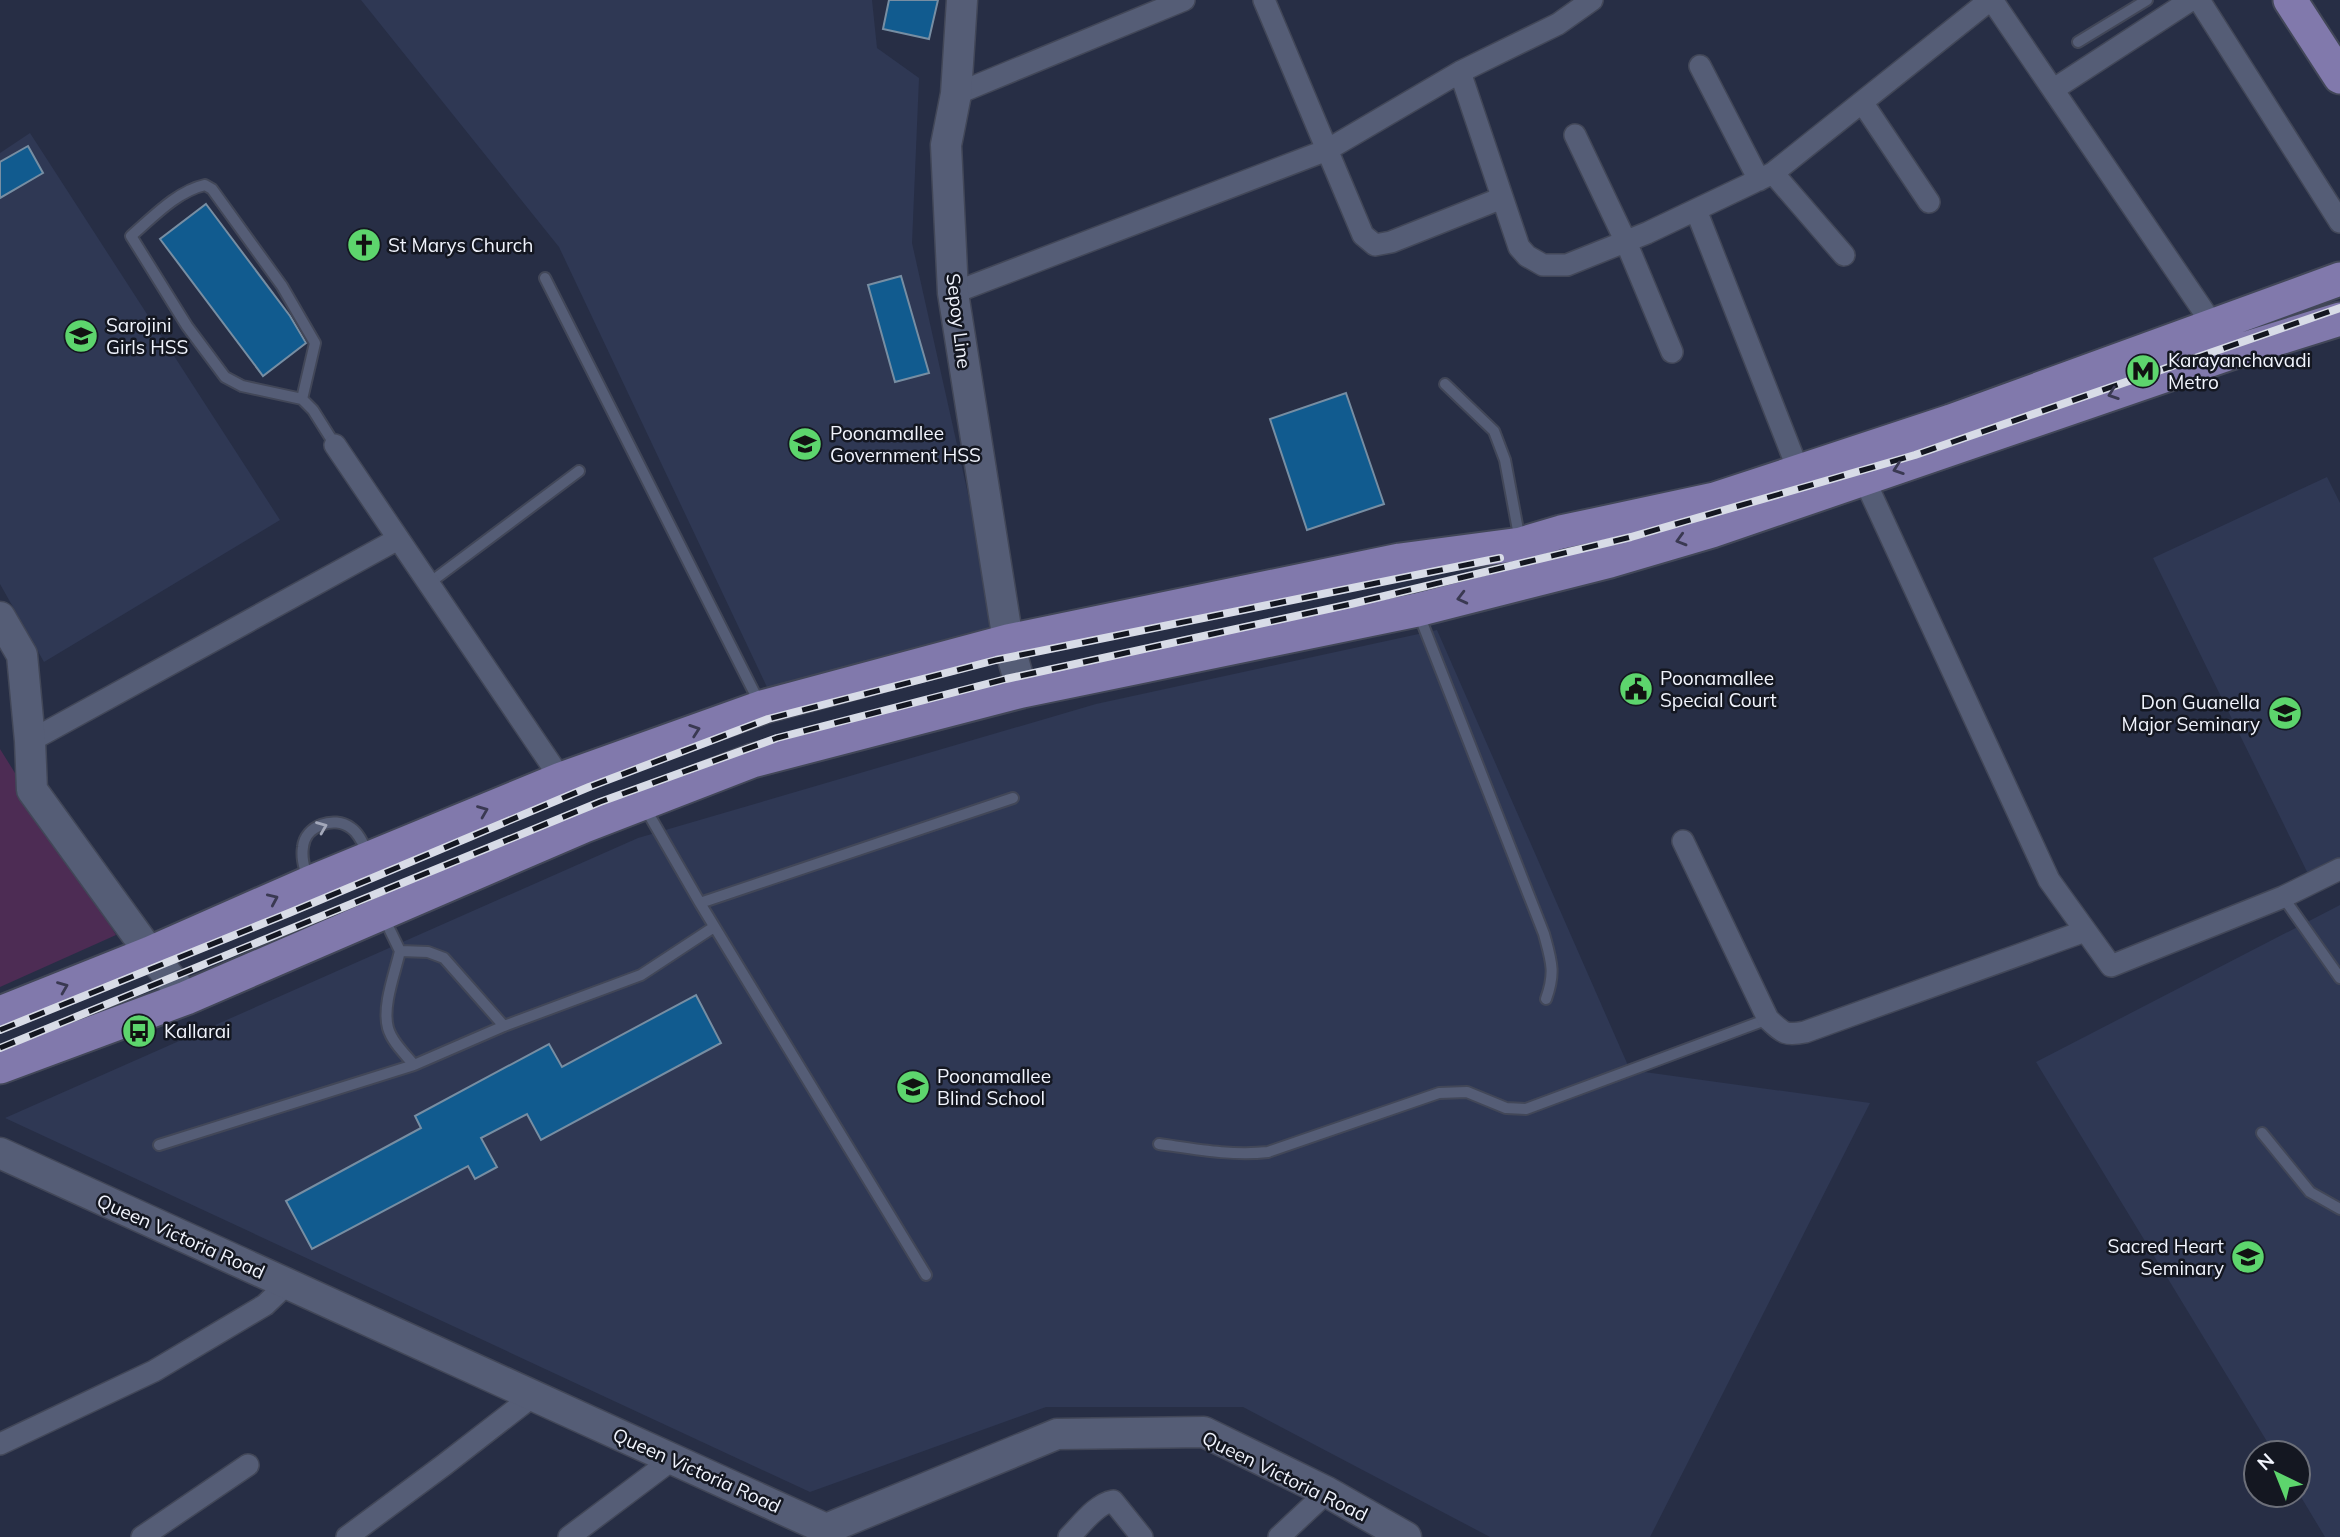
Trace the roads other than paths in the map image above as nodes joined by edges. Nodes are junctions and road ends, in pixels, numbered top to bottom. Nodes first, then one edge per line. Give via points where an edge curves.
1 (962, 0) edge
2 (1184, 0) edge
3 (1264, 0) edge
4 (1592, 0) edge
5 (1991, 0) edge
6 (2147, 0) edge
7 (2191, 0) edge
8 (2199, 0) edge
9 (2290, 0) edge
10 (2078, 42) dead end
11 (1700, 66) dead end
12 (1460, 72) junction
13 (2340, 77) edge
14 (2054, 89) junction
15 (956, 93) junction
16 (1862, 102) junction
17 (1575, 135) dead end
18 (1327, 150) junction
19 (1766, 176) junction
20 (1502, 198) junction
21 (1929, 202) dead end
22 (1696, 210) junction
23 (2340, 222) edge
24 (1626, 242) junction
25 (1844, 255) dead end
26 (545, 278) dead end
27 (2340, 279) edge
28 (953, 293) junction
29 (2340, 318) edge
30 (2213, 325) junction
31 (1672, 352) dead end
32 (1446, 384) dead end
33 (302, 399) junction
34 (335, 445) joint
35 (1858, 467) junction
36 (579, 471) dead end
37 (1798, 472) junction
38 (398, 539) junction
39 (1521, 544) junction
40 (428, 583) junction
41 (1417, 610) junction
42 (0, 617) edge
43 (1008, 641) junction
44 (1022, 691) junction
45 (762, 707) junction
46 (30, 741) junction
47 (561, 779) junction
48 (1013, 798) dead end
49 (643, 803) junction
50 (1683, 841) dead end
51 (370, 858) junction
52 (2340, 869) edge
53 (309, 883) junction
54 (2283, 897) junction
55 (700, 904) junction
56 (382, 912) junction
57 (714, 927) junction
58 (2085, 931) junction
59 (400, 951) junction
60 (150, 953) junction
61 (2340, 978) edge
62 (186, 998) junction
63 (1546, 999) dead end
64 (0, 1013) edge
65 (1768, 1019) junction
66 (504, 1026) junction
67 (414, 1065) junction
68 (0, 1068) edge
69 (2262, 1133) dead end
70 (159, 1144) dead end
71 (1159, 1144) dead end
72 (0, 1153) edge
73 (2340, 1209) edge
74 (926, 1275) dead end
75 (287, 1284) junction
76 (533, 1396) junction
77 (0, 1444) edge
78 (673, 1459) junction
79 (248, 1465) dead end
80 (1327, 1492) junction
81 (820, 1533) edge
82 (142, 1537) edge
83 (347, 1537) edge
84 (569, 1537) edge
85 (1069, 1537) edge
86 (1142, 1537) edge
87 (1279, 1537) edge
88 (1406, 1537) edge

1 - 15 street, Sepoy Line
2 - 15 street
3 - 18 street
4 - 12 street via 1558,24
5 - 14 street
5 - 16 street
6 - 10 lane
7 - 14 street
8 - 23 street
9 - 13 main road
11 - 19 street
12 - 18 street
12 - 20 street
14 - 30 street
15 - 28 street, Sepoy Line via 946,145
16 - 19 street
16 - 21 street
17 - 24 street
18 - 20 street via 1356,222 1375,245
18 - 28 street
19 - 22 street
19 - 25 street
20 - 24 street via 1519,247 1543,265 1567,265
22 - 24 street
22 - 37 street
24 - 31 street
26 - 45 lane
27 - 30 main road
28 - 43 street, Sepoy Line
29 -> 35 main road
30 - 35 main road via 1951,421
32 - 39 lane via 1494,431 1506,460
33 - 33 lane via 242,386 225,377 131,236 194,187 212,189 282,286 315,343
33 - 34 lane
34 - 38 street
35 - 37 main road
35 -> 41 main road via 1712,531
35 - 58 street via 2049,880
36 - 40 lane
37 - 39 main road via 1715,499
38 - 40 street
38 - 46 street
39 - 43 main road via 1400,560
40 - 47 street
41 - 44 main road
41 - 63 lane via 1544,934 1553,971
42 - 46 street via 22,655
43 - 44 street, Sepoy Line
43 - 45 main road
44 - 49 main road via 752,761
47 -> 45 main road
46 - 60 street via 32,790
51 -> 47 main road
48 - 55 lane
49 - 55 lane
49 - 56 main road
50 - 65 street
51 - 53 main road
53 -> 51 lane via 303,845 307,834 324,824 338,821 350,827
52 - 54 street
60 -> 53 main road
54 - 58 street via 2111,966
54 - 61 lane
55 - 57 lane
56 - 59 lane
56 - 62 main road
57 - 66 lane via 641,975
57 - 74 lane
58 - 65 street via 1805,1032 1789,1035
59 - 66 lane via 444,958
59 - 67 lane via 388,1001 388,1028
60 - 62 street
64 -> 60 main road
62 - 68 main road
65 - 71 lane via 1526,1109 1506,1108 1467,1092 1439,1093 1268,1152 1226,1153
66 - 67 lane
67 - 70 lane
69 - 73 lane via 2310,1192
72 - 75 street, Queen Victoria Road
75 - 76 street, Queen Victoria Road
75 - 77 street via 265,1305 154,1371
76 - 78 street, Queen Victoria Road
76 - 83 street
78 - 81 street, Queen Victoria Road
78 - 84 street
79 - 82 street
80 - 81 street, Queen Victoria Road via 1203,1432 1058,1434
80 - 87 street
80 - 88 street, Queen Victoria Road
85 - 86 street via 1099,1507 1114,1501

